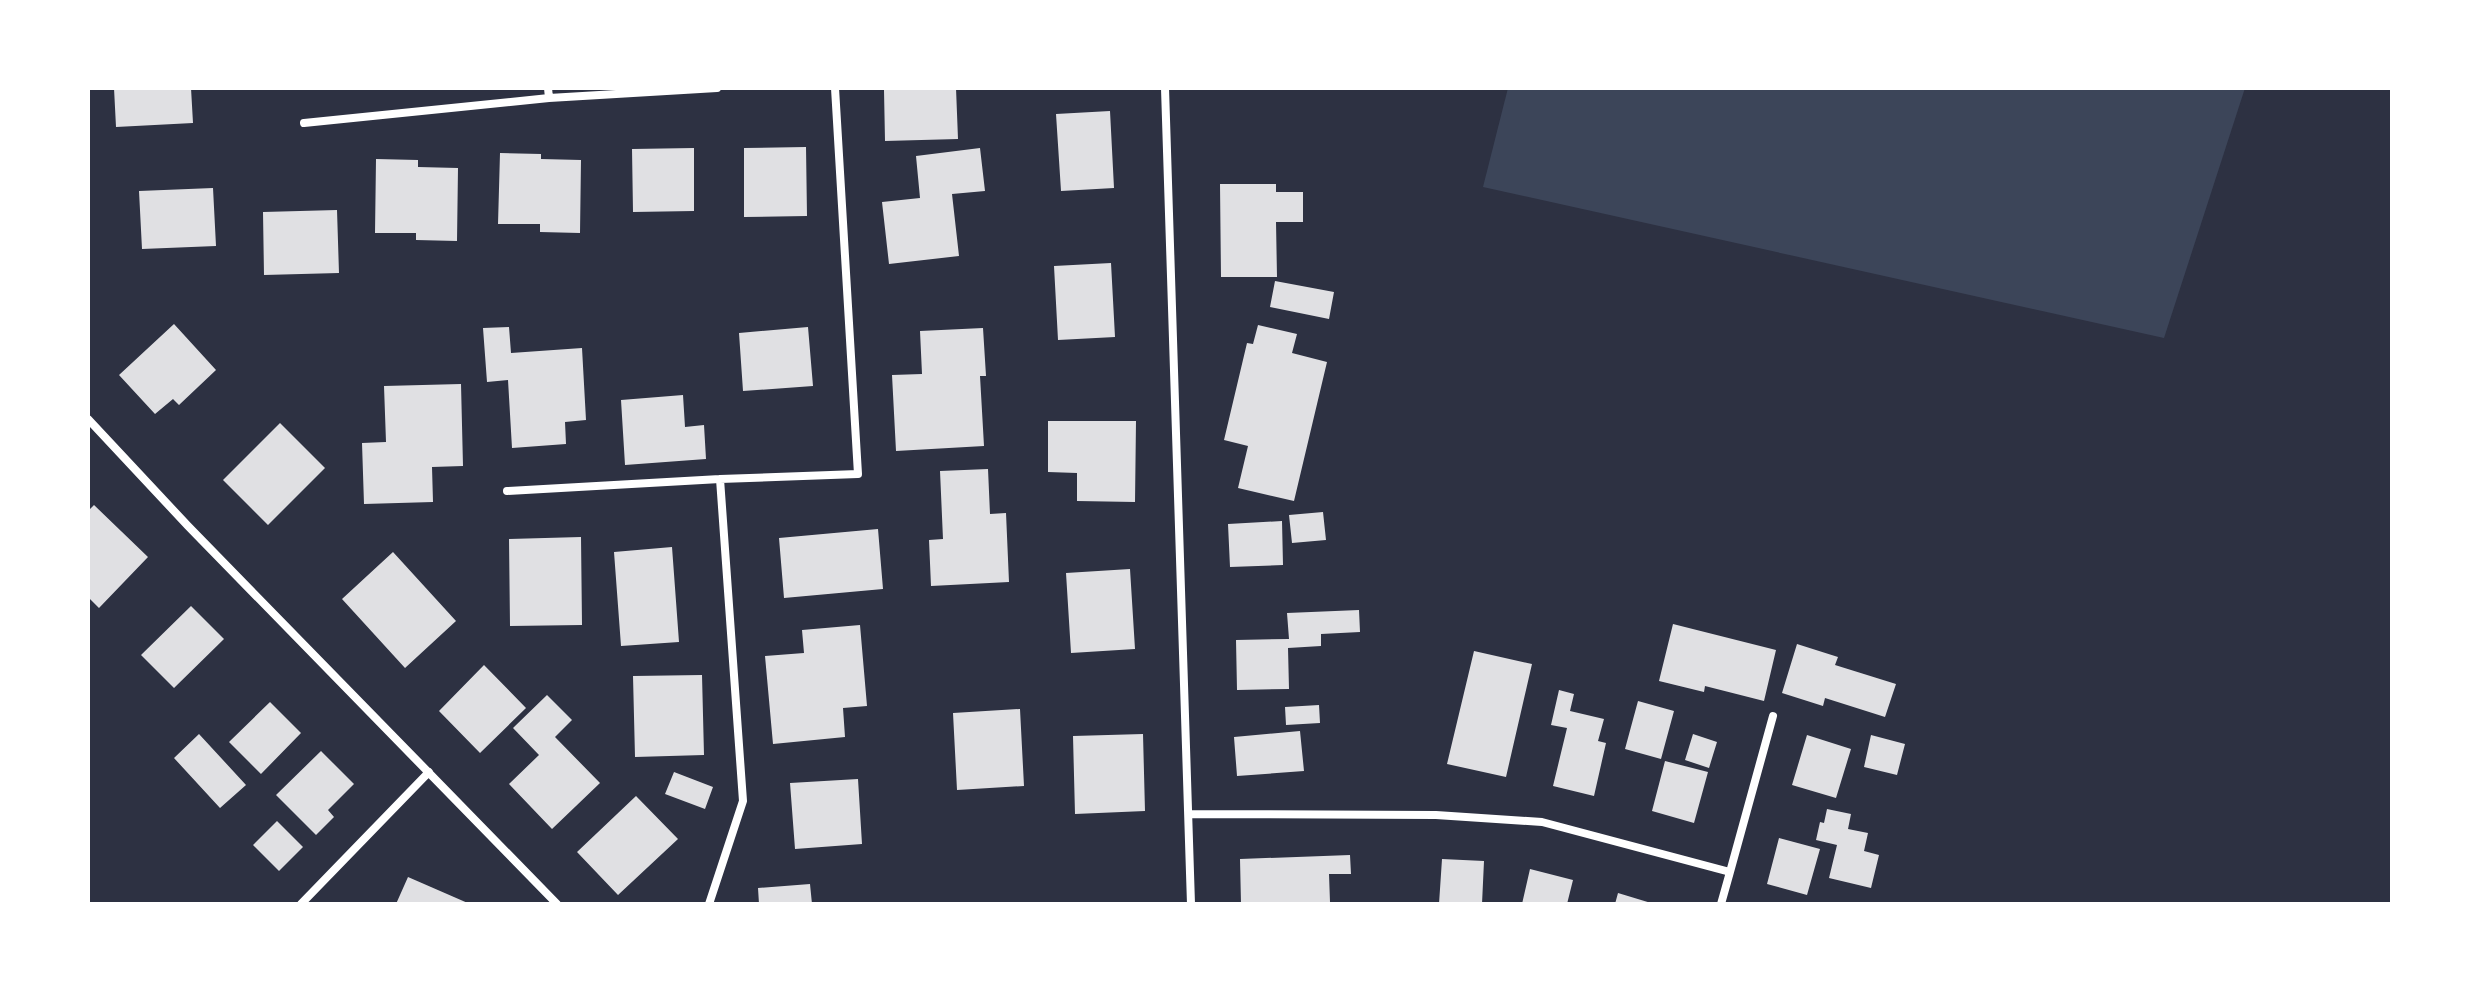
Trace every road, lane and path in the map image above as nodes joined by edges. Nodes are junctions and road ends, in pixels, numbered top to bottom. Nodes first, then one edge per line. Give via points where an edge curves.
1 (717, 88) edge
2 (835, 88) edge
3 (1165, 88) edge
4 (548, 93) edge
5 (304, 123) dead end
6 (88, 419) edge
7 (720, 479) junction
8 (507, 491) dead end
9 (1773, 716) dead end
10 (429, 772) junction
11 (1189, 814) junction
12 (1730, 872) junction
13 (301, 904) edge
14 (557, 904) edge
15 (709, 904) edge
16 (1191, 904) edge
17 (1721, 904) edge

1 - 4 street
2 - 7 street via 858,474
3 - 11 street
4 - 5 street
6 - 10 street
7 - 8 street
7 - 15 street via 743,801
9 - 12 street
10 - 13 street
10 - 14 street
11 - 12 street via 1436,815 1542,822
11 - 16 street
12 - 17 street

